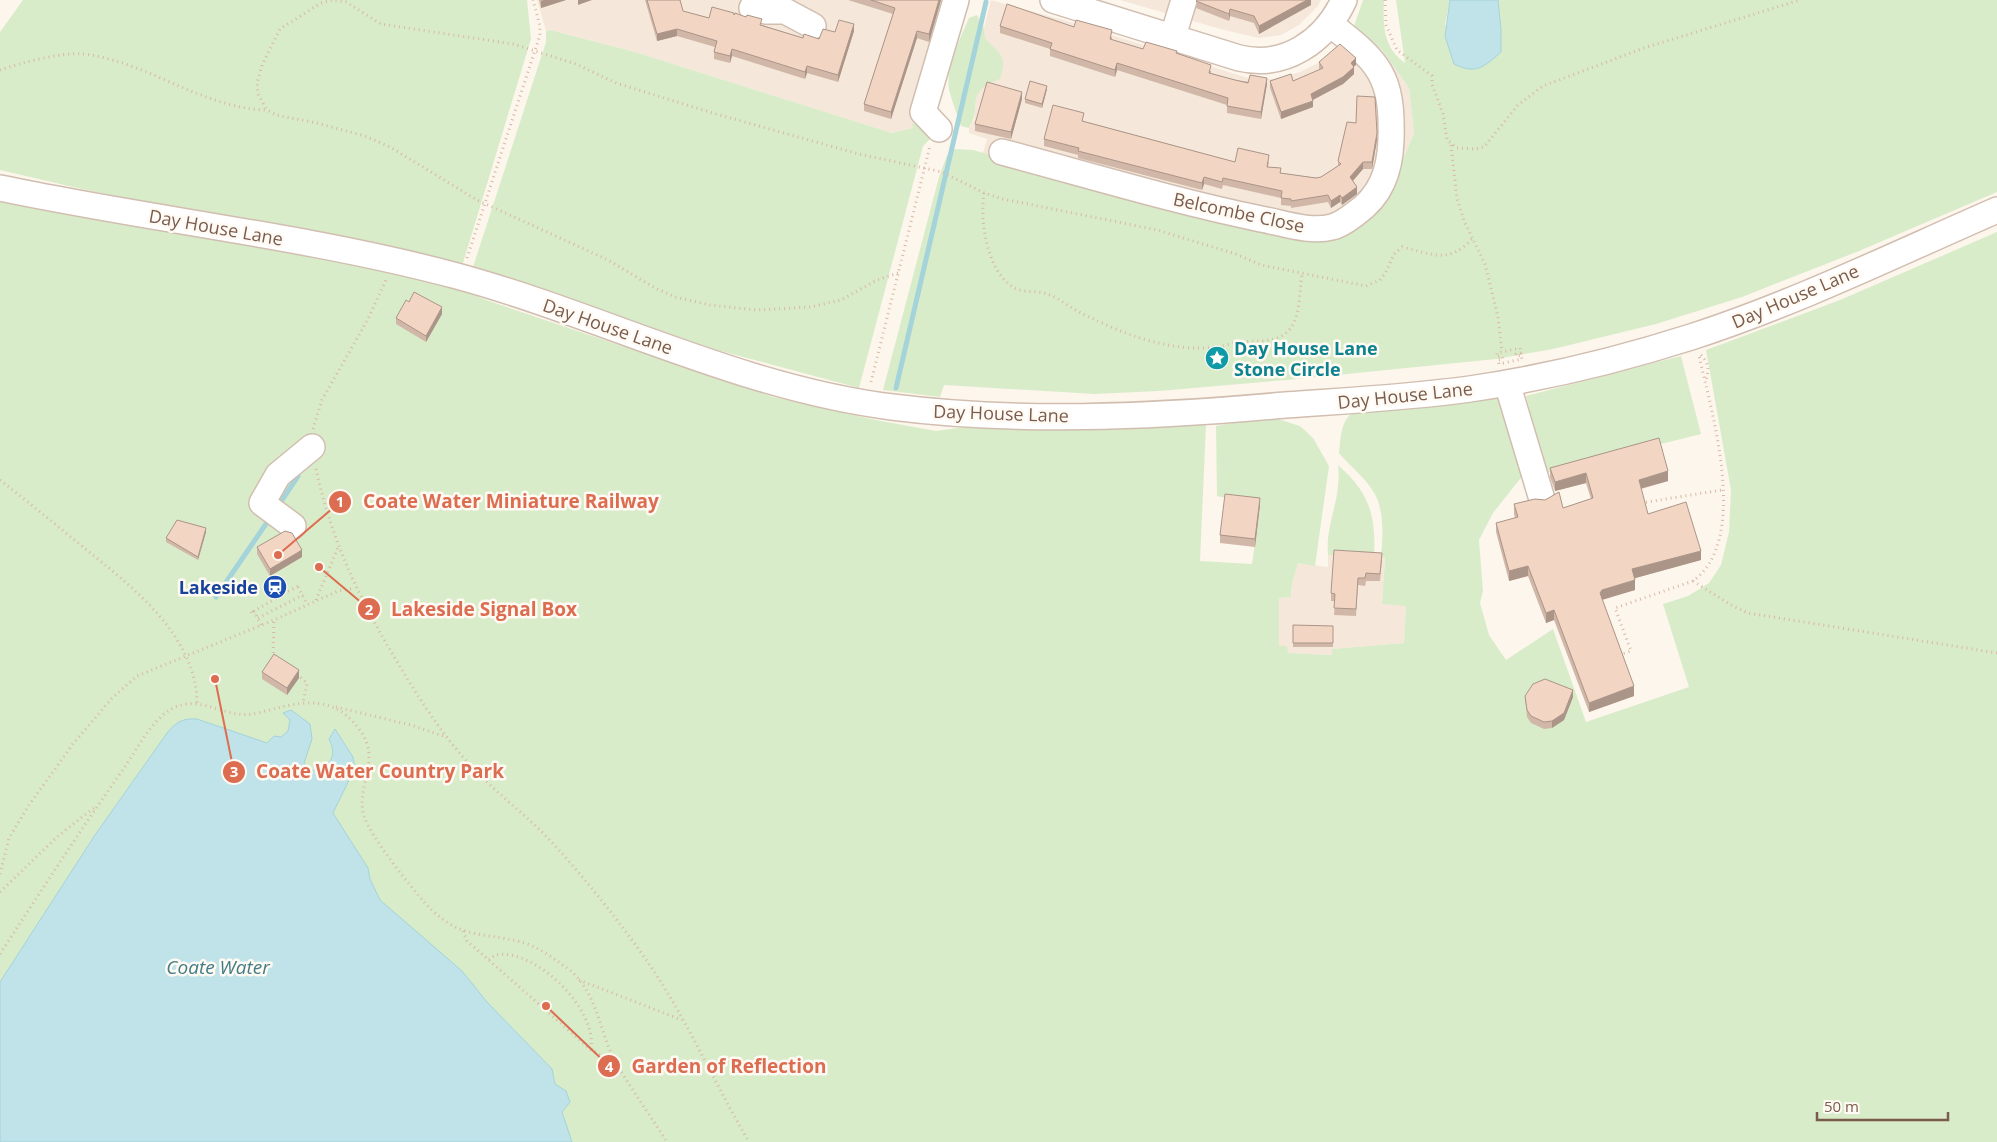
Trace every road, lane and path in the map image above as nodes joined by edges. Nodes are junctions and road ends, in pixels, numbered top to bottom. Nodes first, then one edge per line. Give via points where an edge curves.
1 (533, 0) edge
2 (956, 0) edge
3 (1053, 0) edge
4 (1184, 0) edge
5 (1344, 0) edge
6 (1385, 0) edge
7 (1800, 0) edge
8 (787, 6) edge
9 (752, 8) dead end
10 (1330, 24) junction
11 (813, 26) dead end
12 (1173, 36) junction
13 (535, 51) junction
14 (0, 70) edge
15 (267, 110) junction
16 (927, 124) joint
17 (1452, 145) junction
18 (1015, 148) dead end
19 (923, 169) junction
20 (0, 188) edge
21 (983, 192) junction
22 (486, 204) junction
23 (1997, 210) edge
24 (1473, 238) junction
25 (393, 261) junction
26 (898, 273) junction
27 (1302, 275) junction
28 (461, 277) junction
29 (1502, 352) junction
30 (1507, 383) junction
31 (1705, 384) junction
32 (866, 402) junction
33 (312, 447) junction
34 (0, 480) edge
35 (1722, 490) junction
36 (1541, 496) dead end
37 (1638, 504) edge
38 (281, 516) dead end
39 (339, 545) junction
40 (1693, 581) junction
41 (355, 588) junction
42 (303, 595) junction
43 (316, 600) junction
44 (271, 601) junction
45 (307, 604) junction
46 (275, 610) junction
47 (258, 618) junction
48 (274, 620) junction
49 (261, 625) junction
50 (1997, 653) edge
51 (185, 656) junction
52 (1615, 657) edge
53 (281, 663) edge
54 (295, 673) edge
55 (303, 703) junction
56 (197, 704) junction
57 (334, 706) junction
58 (447, 737) junction
59 (97, 806) junction
60 (0, 874) edge
61 (0, 892) edge
62 (463, 932) junction
63 (0, 954) edge
64 (489, 960) junction
65 (578, 980) junction
66 (682, 1020) junction
67 (591, 1050) junction
68 (614, 1059) junction
69 (667, 1142) edge
70 (749, 1142) edge

1 - 13 path via 540,31
2 - 16 street
3 - 12 street
4 - 12 street
5 - 10 street
6 - 17 path via 1386,25 1393,44 1403,56 1432,76 1447,140
7 - 17 path via 1644,48 1543,86 1518,105 1484,146 1466,148
8 - 9 street via 766,12
8 - 11 street
10 - 12 street via 1302,49 1264,60 1239,58
10 - 18 street, Belcombe Close via 1374,61 1391,102 1391,147 1383,181 1373,200 1344,222 1331,227 1304,227 1231,213
13 - 15 path via 513,44 381,24 346,2 332,0 301,14 280,29 257,83 258,94
13 - 19 path via 657,96
13 - 22 path
14 - 15 path via 54,57 84,54 229,105
15 - 22 path via 276,115 365,136 390,147
16 - 19 path via 930,146
17 - 24 path via 1457,199
19 - 21 path via 938,171
19 - 26 path
20 - 25 street, Day House Lane
21 - 27 path via 1025,205 1157,230 1261,265
21 - 27 path via 982,216 986,238 994,262 1010,286 1049,294 1098,321 1150,342 1216,347 1280,336 1294,322
22 - 26 path via 608,260 655,288 675,297 710,305 756,310 810,307 841,300 877,280
22 - 28 path
23 - 30 street, Day House Lane via 1718,328 1617,358
24 - 27 path via 1453,255 1402,247 1394,254 1380,280 1366,286
24 - 29 path via 1491,286
25 - 28 street, Day House Lane
25 - 33 path via 368,319 322,400 314,421
26 - 32 path
28 - 32 street, Day House Lane via 786,385
29 - 29 path via 1496,353 1497,357 1502,356 1499,364 1522,359 1521,355 1516,356 1521,353 1520,348
30 - 32 street, Day House Lane via 1406,396 1207,412 1125,415 975,413
30 - 36 street
31 - 31 path via 1697,350 1708,366
31 - 35 path
33 - 38 street via 278,475 262,503
33 - 39 path via 319,482
34 - 51 path via 152,606
35 - 37 path
35 - 40 path via 1721,531 1714,557 1704,573
39 - 41 path
39 - 43 path
40 - 50 path via 1748,613
40 - 52 path via 1615,608 1631,651
41 - 43 path
41 - 58 path via 408,681
42 - 44 path via 298,586
42 - 45 path
42 - 46 path
43 - 45 path
44 - 46 path
44 - 47 path via 254,611
45 - 48 path
46 - 47 path
47 - 49 path
48 - 49 path
48 - 53 path via 273,658
49 - 51 path
51 - 56 path via 194,679
51 - 60 path via 137,676 112,698 73,744 9,838
54 - 55 path via 308,683
55 - 56 path via 241,716
55 - 57 path via 324,702
56 - 59 path via 178,706 162,716
57 - 58 path
57 - 62 path via 356,724 368,745 370,760 363,803 368,823 425,903 447,923
58 - 66 path via 471,766 572,866 641,952
59 - 61 path via 59,835
59 - 63 path
62 - 64 path via 467,941
62 - 65 path via 530,946 570,970
64 - 67 path
64 - 67 path via 497,955 510,955 536,966 561,984 584,1017 592,1042
65 - 66 path
65 - 68 path via 598,1012
66 - 70 path
67 - 68 path
68 - 69 path

